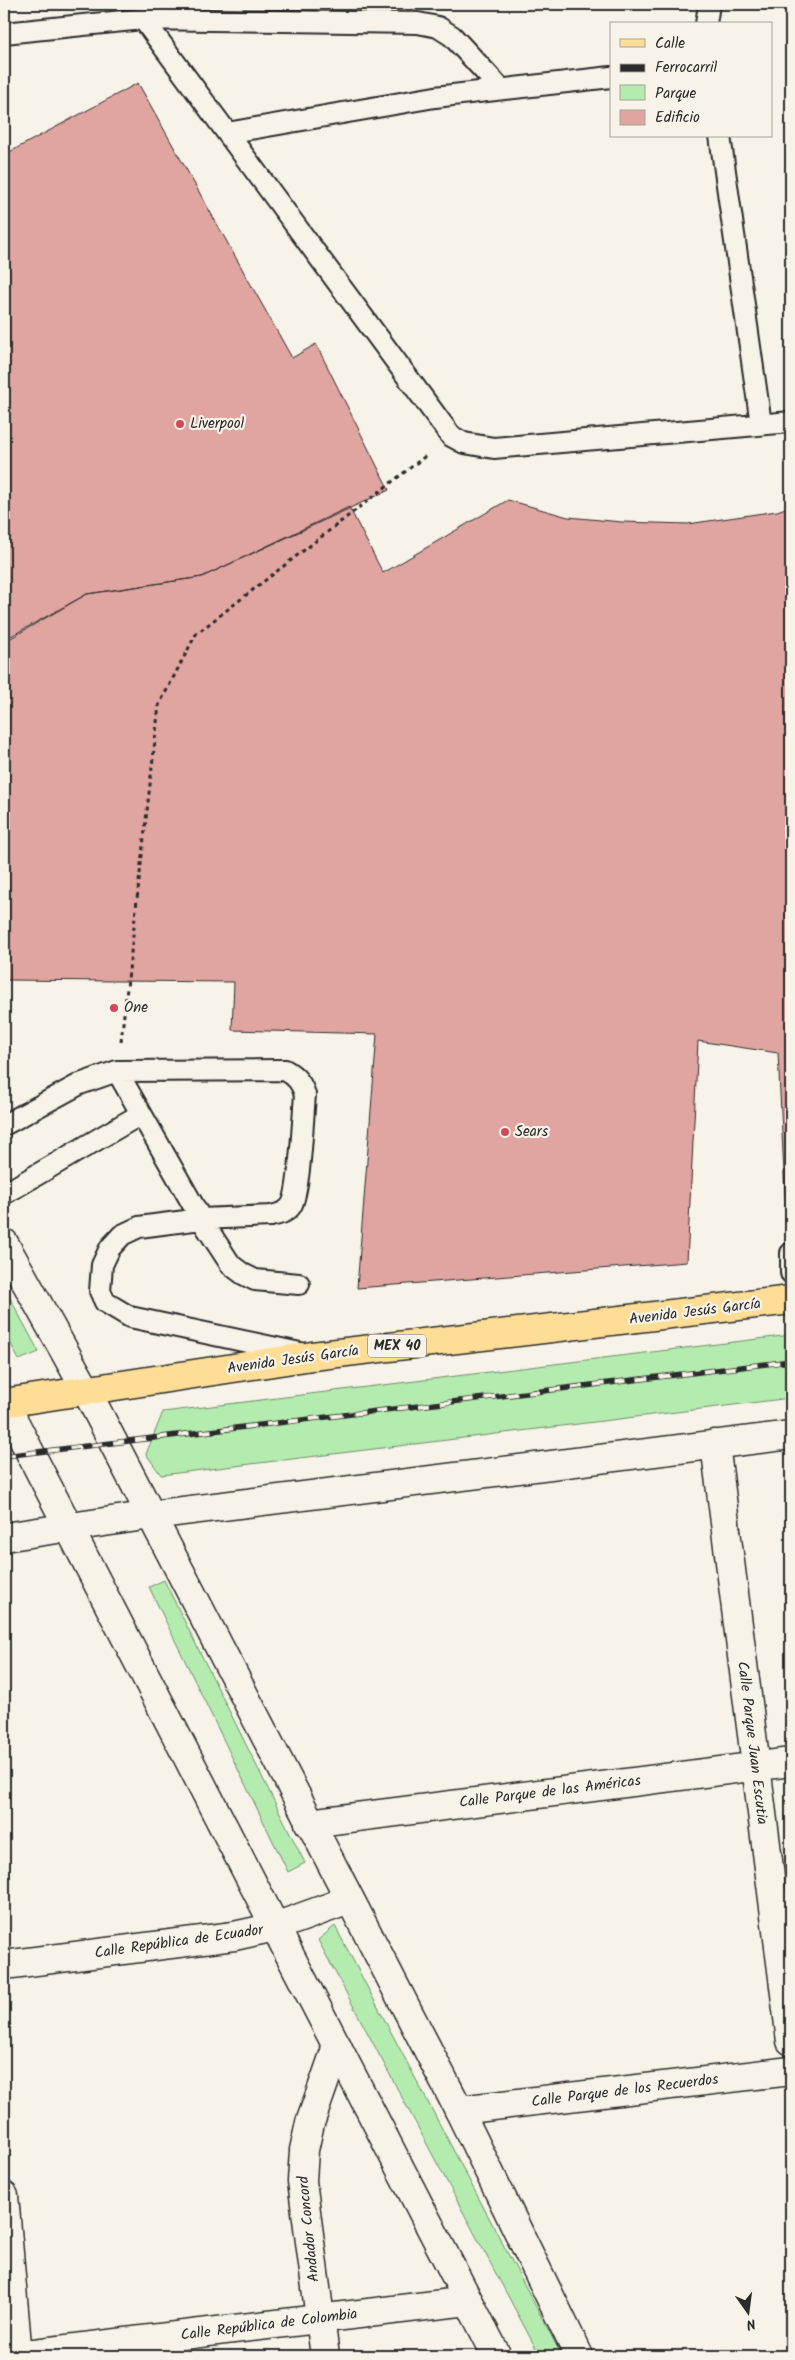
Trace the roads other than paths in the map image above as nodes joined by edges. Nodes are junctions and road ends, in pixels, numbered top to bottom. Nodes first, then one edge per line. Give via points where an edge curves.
1 (709, 4) edge
2 (143, 18) junction
3 (706, 22) edge
4 (4, 33) edge
5 (610, 77) edge
6 (501, 89) junction
7 (227, 133) junction
8 (720, 138) edge
9 (791, 422) edge
10 (761, 424) junction
11 (117, 1071) junction
12 (141, 1114) junction
13 (4, 1125) edge
14 (4, 1194) edge
15 (200, 1219) junction
16 (4, 1243) edge
17 (791, 1254) edge
18 (791, 1273) edge
19 (300, 1284) dead end
20 (791, 1300) edge
21 (312, 1356) junction
22 (86, 1390) junction
23 (4, 1403) edge
24 (791, 1435) edge
25 (715, 1444) junction
26 (151, 1515) junction
27 (69, 1528) junction
28 (4, 1537) edge
29 (791, 1762) edge
30 (755, 1766) junction
31 (309, 1823) junction
32 (349, 1900) junction
33 (275, 1927) junction
34 (4, 1965) edge
35 (791, 2041) edge
36 (337, 2046) junction
37 (791, 2071) edge
38 (458, 2110) junction
39 (4, 2196) edge
40 (468, 2301) junction
41 (320, 2320) junction
42 (15, 2356) edge
43 (325, 2356) edge
44 (497, 2356) edge
45 (579, 2356) edge

1 - 3 lane
2 - 4 lane
2 - 6 lane via 418,23 438,27 452,36
2 - 7 lane
5 - 6 lane
6 - 7 lane via 435,97
7 - 10 lane via 451,436 464,443 494,448
8 - 10 lane
9 - 10 lane
11 - 12 lane
11 - 13 lane via 80,1084
11 - 15 lane via 285,1070 299,1081 305,1095 296,1191 290,1208 271,1216
12 - 14 lane
12 - 15 lane
15 - 19 lane via 231,1265 243,1274 255,1280
15 - 21 lane via 139,1227 122,1235 110,1248 102,1265 100,1292 105,1302 130,1317
16 - 22 street
17 - 18 lane
20 - 21 main road, Avenida Jesús García / MEX 40
21 - 22 main road, Avenida Jesús García / MEX 40
22 - 23 main road, Avenida Jesús García / MEX 40
22 - 26 street
23 - 27 street
24 - 25 street
25 - 26 street
25 - 30 street, Calle Parque Juan Escutia
26 - 27 street
26 - 31 street
27 - 28 street
27 - 33 street
29 - 30 street, Calle Parque de las Américas
30 - 31 street, Calle Parque de las Américas
30 - 35 street, Calle Parque Juan Escutia
31 - 32 street
32 - 33 street, Calle República de Ecuador
32 - 38 street
33 - 34 street, Calle República de Ecuador via 188,1943
33 - 36 street
36 - 40 street
36 - 41 street, Andador Concord via 310,2123 302,2181
37 - 38 street, Calle Parque de los Recuerdos
38 - 45 street
39 - 42 street
40 - 41 street, Calle República de Colombia
40 - 44 street
41 - 42 street, Calle República de Colombia
41 - 43 street, Andador Concord

